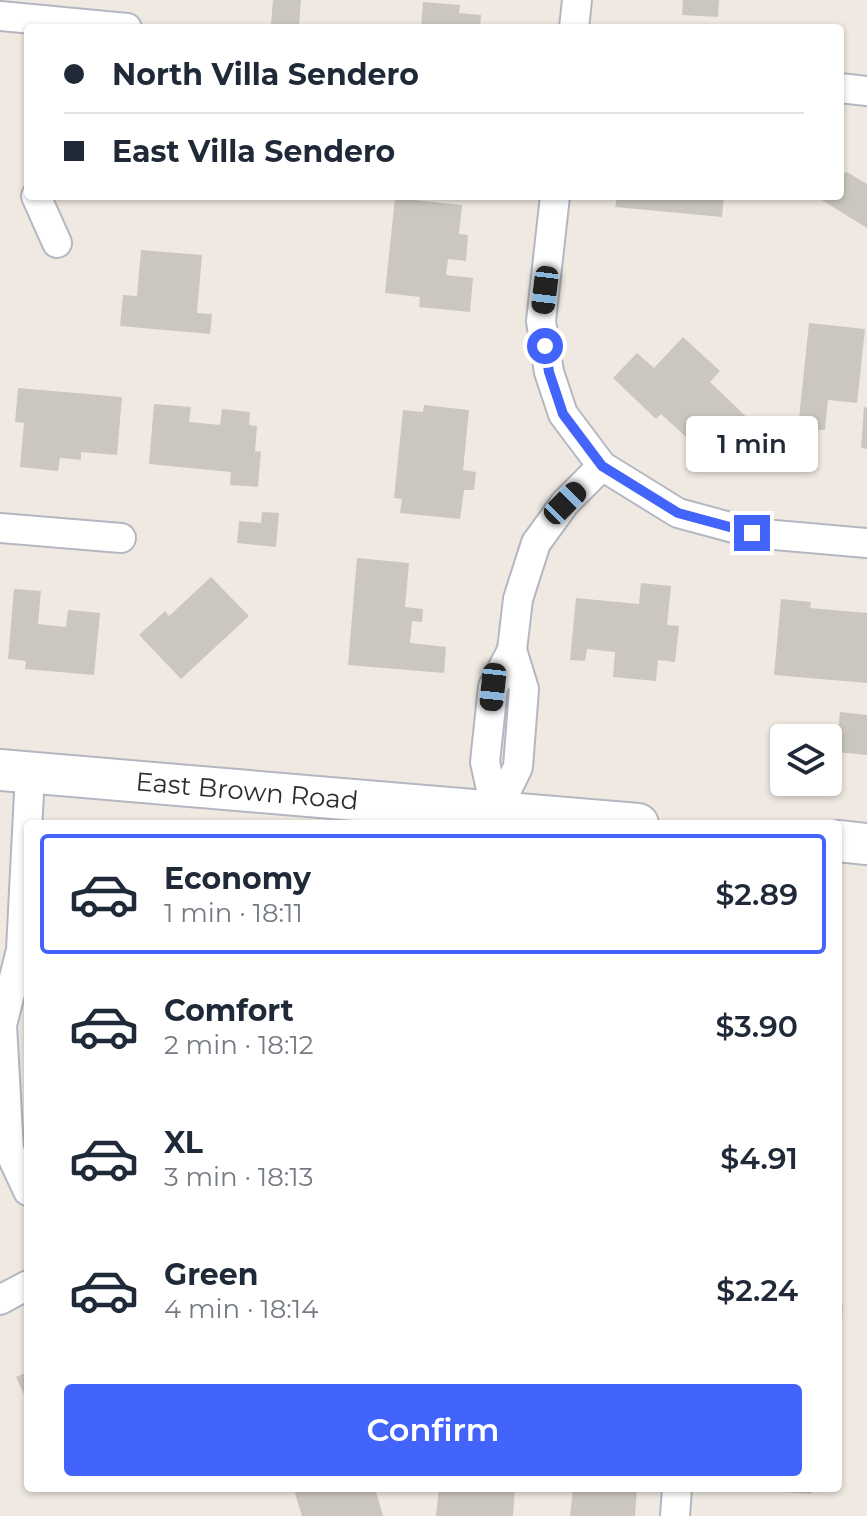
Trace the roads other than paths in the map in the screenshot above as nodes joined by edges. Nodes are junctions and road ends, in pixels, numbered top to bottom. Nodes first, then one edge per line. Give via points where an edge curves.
1 (577, 0) edge
2 (0, 16) edge
3 (50, 24) edge
4 (574, 24) edge
5 (844, 88) edge
6 (867, 91) edge
7 (38, 200) edge
8 (555, 200) edge
9 (57, 243) dead end
10 (602, 466) junction
11 (0, 528) edge
12 (121, 538) dead end
13 (867, 543) edge
14 (15, 772) edge
15 (496, 812) junction
16 (591, 820) edge
17 (842, 841) edge
18 (867, 844) edge
19 (24, 1182) edge
20 (24, 1287) edge
21 (0, 1300) edge
22 (677, 1492) edge
23 (675, 1516) edge

1 - 4 street
2 - 3 street
5 - 6 street
7 - 9 street
8 - 10 street via 541,321 549,372 563,414
10 - 13 street via 678,513 752,533
10 - 15 street via 565,503 536,543 518,599 512,650 524,689 518,767
11 - 12 street
14 - 15 main road, East Brown Road
14 - 19 street via 21,950 2,1025 9,1150
15 - 16 main road, East Brown Road
17 - 18 main road
20 - 21 street
22 - 23 street

